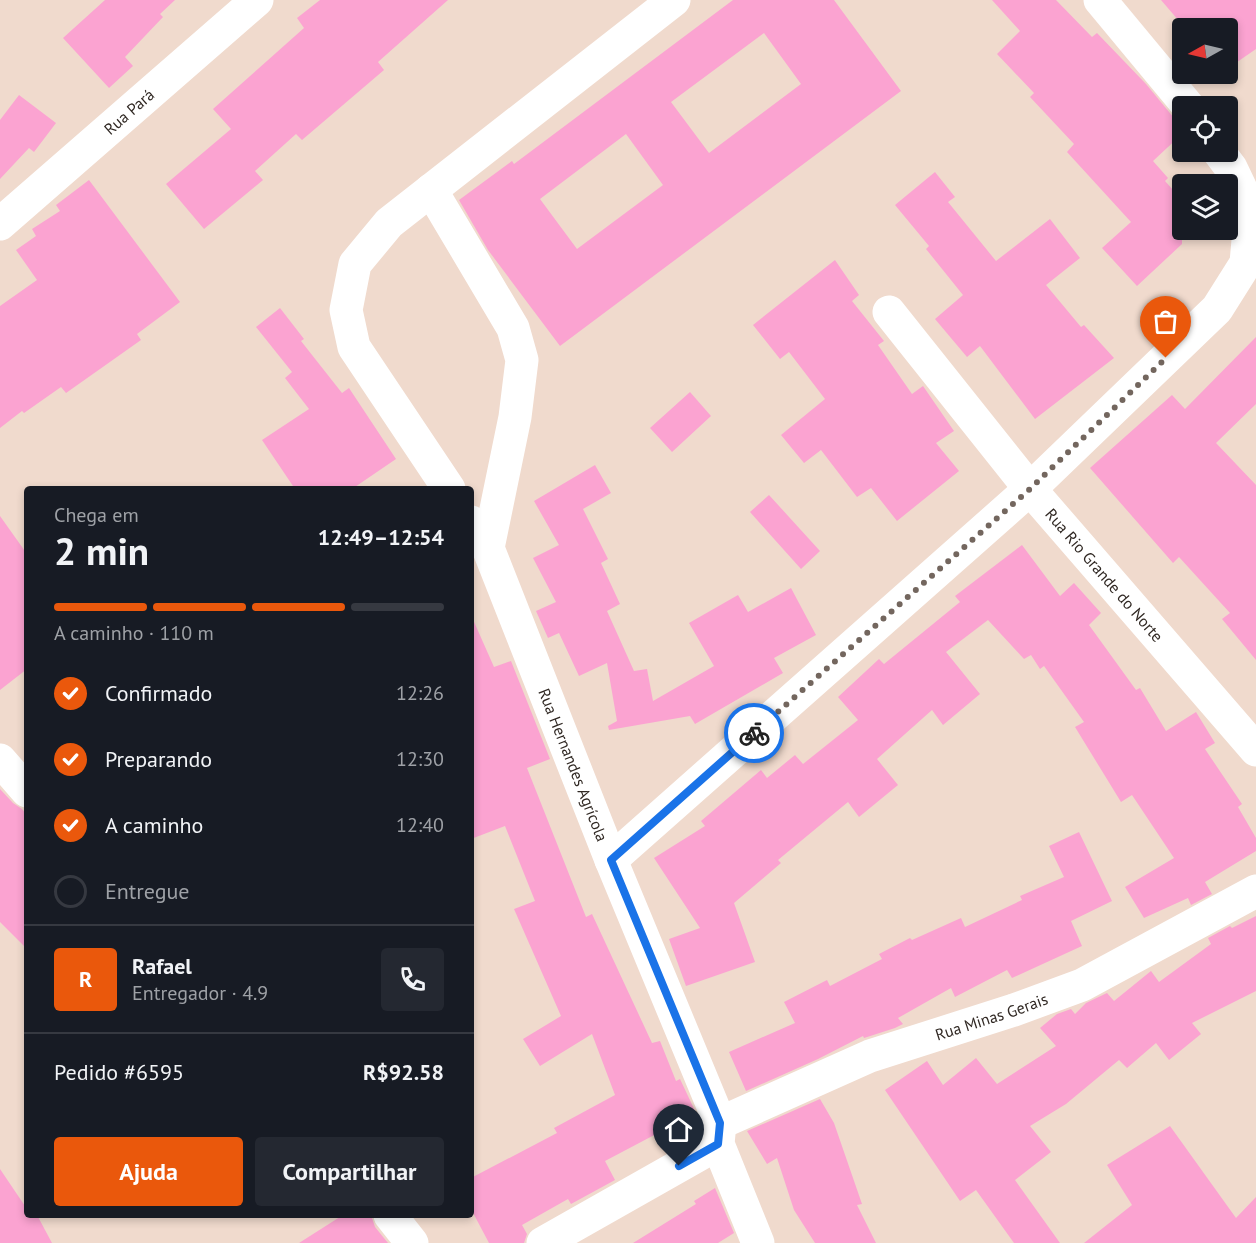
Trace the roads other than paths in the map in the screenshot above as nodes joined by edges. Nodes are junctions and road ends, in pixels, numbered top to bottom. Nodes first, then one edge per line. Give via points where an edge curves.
1 (257, 0) edge
2 (674, 0) edge
3 (1100, 0) edge
4 (1180, 96) edge
5 (1226, 162) edge
6 (431, 190) junction
7 (0, 224) edge
8 (889, 312) dead end
9 (447, 486) edge
10 (1030, 489) junction
11 (479, 535) edge
12 (1256, 750) edge
13 (0, 760) edge
14 (24, 788) edge
15 (611, 860) junction
16 (1256, 891) edge
17 (719, 1133) junction
18 (392, 1218) edge
19 (412, 1243) edge
20 (543, 1243) edge
21 (758, 1243) edge

1 - 7 street, Rua Pará
2 - 6 street
3 - 4 street
5 - 10 street via 1243,193 1249,229 1246,263 1217,309
6 - 9 street via 389,223 355,264 346,310 354,347
6 - 11 street via 513,328 522,360 515,417
8 - 10 street, Rua Rio Grande do Norte
10 - 12 street, Rua Rio Grande do Norte
10 - 15 street
11 - 15 street, Rua Hernandes Agrícola
13 - 14 street
15 - 17 street, Rua Hernandes Agrícola
16 - 17 street, Rua Minas Gerais via 1082,985 870,1056
17 - 20 street, Rua Minas Gerais
17 - 21 street, Rua Hernandes Agrícola
18 - 19 street

